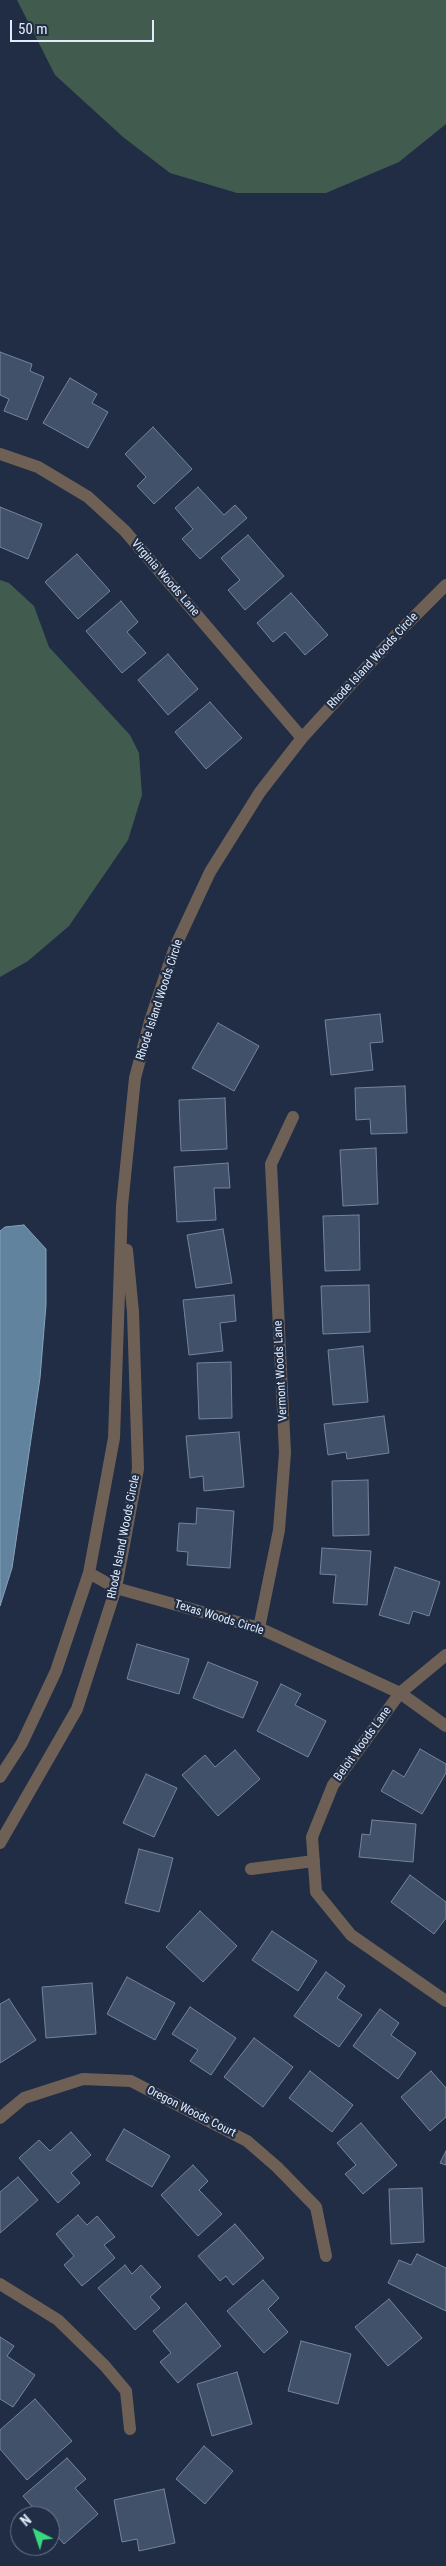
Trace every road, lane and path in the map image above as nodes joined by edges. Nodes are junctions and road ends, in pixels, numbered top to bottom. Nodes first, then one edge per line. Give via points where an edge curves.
1 (0, 454) edge
2 (446, 585) edge
3 (302, 738) junction
4 (293, 1117) dead end
5 (122, 1206) junction
6 (89, 1574) junction
7 (116, 1588) junction
8 (259, 1628) junction
9 (446, 1655) edge
10 (400, 1693) junction
11 (446, 1726) edge
12 (0, 1777) edge
13 (0, 1843) edge
14 (314, 1861) junction
15 (251, 1869) dead end
16 (446, 2001) edge
17 (0, 2118) edge
18 (326, 2256) dead end
19 (0, 2284) edge
20 (130, 2429) dead end

1 - 3 street, Virginia Woods Lane via 46,472 88,497 125,531
2 - 3 street, Rhode Island Woods Circle via 396,634
3 - 5 street, Rhode Island Woods Circle via 260,792 210,872 175,948 135,1078
4 - 8 street, Vermont Woods Lane via 271,1164 285,1453 279,1530
5 - 6 street, Rhode Island Woods Circle via 114,1438
5 - 7 street, Rhode Island Woods Circle via 133,1312 138,1470
6 - 7 street, Texas Woods Circle
6 - 12 street, Rhode Island Woods Circle via 56,1671 22,1743
7 - 8 street, Texas Woods Circle
7 - 13 street, Rhode Island Woods Circle via 77,1709
8 - 10 street, Texas Woods Circle
9 - 10 street
10 - 11 street, Texas Woods Circle
10 - 14 street, Beloit Woods Lane via 333,1785 312,1837
14 - 15 street
14 - 16 street, Beloit Woods Lane via 316,1892 351,1936
17 - 18 street, Oregon Woods Court via 24,2098 83,2079 130,2081 247,2141 277,2167 316,2207
19 - 20 street via 58,2320 105,2366 126,2391

